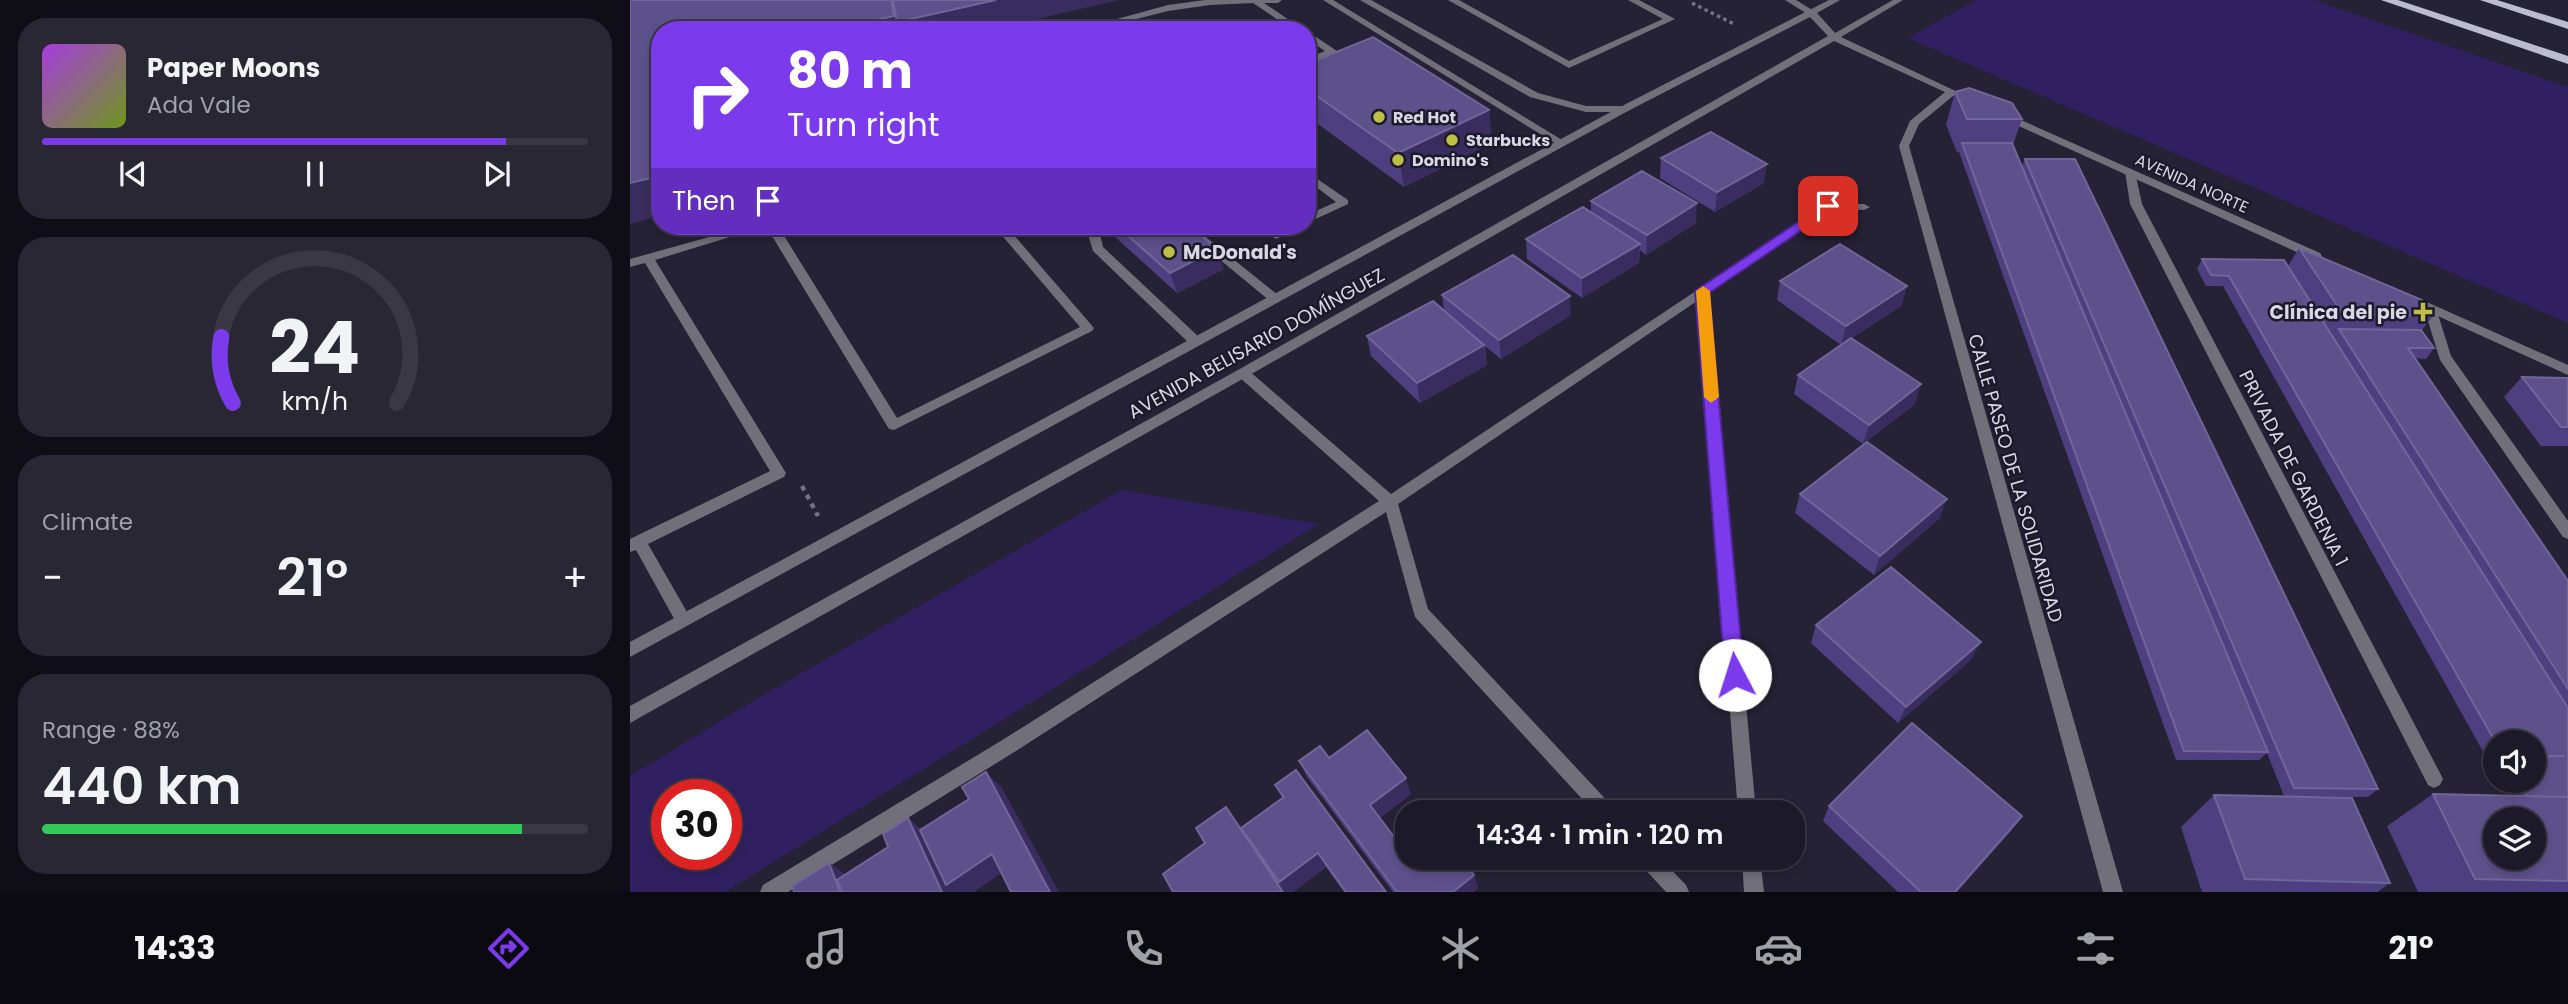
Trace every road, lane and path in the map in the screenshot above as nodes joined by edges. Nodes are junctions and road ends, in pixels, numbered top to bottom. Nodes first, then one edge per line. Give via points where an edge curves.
1 (1279, 0) edge
2 (1327, 0) edge
3 (1364, 0) edge
4 (1452, 0) edge
5 (1632, 0) edge
6 (1685, 0) edge
7 (1789, 0) edge
8 (1836, 0) edge
9 (1899, 0) edge
10 (2388, 0) edge
11 (2486, 0) edge
12 (1255, 1) edge
13 (1812, 13) junction
14 (1117, 21) edge
15 (1286, 21) edge
16 (2568, 26) edge
17 (1763, 37) junction
18 (1834, 37) junction
19 (1316, 41) edge
20 (1316, 58) edge
21 (2568, 60) edge
22 (1624, 109) junction
23 (1990, 109) edge
24 (1562, 143) junction
25 (2130, 172) junction
26 (1316, 182) edge
27 (1864, 207) dead end
28 (1316, 216) edge
29 (729, 235) edge
30 (778, 235) edge
31 (1008, 235) edge
32 (1094, 235) edge
33 (1196, 235) edge
34 (648, 258) junction
35 (2330, 262) edge
36 (630, 263) edge
37 (1702, 291) junction
38 (2405, 296) edge
39 (1274, 299) junction
40 (2430, 307) junction
41 (1195, 341) junction
42 (2568, 370) edge
43 (1244, 373) junction
44 (1390, 502) junction
45 (2568, 533) edge
46 (634, 544) edge
47 (683, 619) junction
48 (630, 650) edge
49 (630, 715) edge
50 (2434, 779) dead end
51 (1594, 800) edge
52 (1746, 800) edge
53 (1659, 870) edge
54 (1752, 870) edge
55 (771, 892) edge
56 (1679, 892) edge
57 (1754, 892) edge
58 (2113, 892) edge

1 - 12 street
2 - 24 street
3 - 22 street via 1534,95 1586,109
4 - 5 street via 1569,65 1670,19
6 - 17 path
7 - 13 street
8 - 13 street, AVENIDA BELISARIO DOMÍNGUEZ
9 - 18 street, AVENIDA BELISARIO DOMÍNGUEZ
10 - 21 main road
11 - 16 main road
12 - 14 street via 1168,8
12 - 15 street
13 - 17 street, AVENIDA BELISARIO DOMÍNGUEZ
13 - 18 street
17 - 22 street, AVENIDA BELISARIO DOMÍNGUEZ
18 - 43 street, AVENIDA BELISARIO DOMÍNGUEZ
18 - 58 street, CALLE PASEO DE LA SOLIDARIDAD via 1958,95 1914,123 1904,146
19 - 20 street via 1332,51
22 - 24 street, AVENIDA BELISARIO DOMÍNGUEZ
23 - 25 street, AVENIDA NORTE
24 - 39 street, AVENIDA BELISARIO DOMÍNGUEZ
25 - 35 street, AVENIDA NORTE
25 - 50 street, PRIVADA DE GARDENIA 1 via 2136,204
26 - 28 street via 1344,202
27 - 37 street via 1828,206
29 - 34 street
30 - 31 street via 894,425 1088,328
32 - 41 street via 1097,248
33 - 39 street
34 - 36 street
34 - 46 street via 779,473
37 - 44 street
37 - 52 street
38 - 40 street
39 - 41 street, AVENIDA BELISARIO DOMÍNGUEZ
40 - 42 street
40 - 45 street via 2445,357
41 - 47 street, AVENIDA BELISARIO DOMÍNGUEZ
43 - 44 street
43 - 49 street, AVENIDA BELISARIO DOMÍNGUEZ
44 - 51 street via 1421,612
44 - 55 street
46 - 47 street
47 - 48 street, AVENIDA BELISARIO DOMÍNGUEZ
53 - 56 street
54 - 57 street

